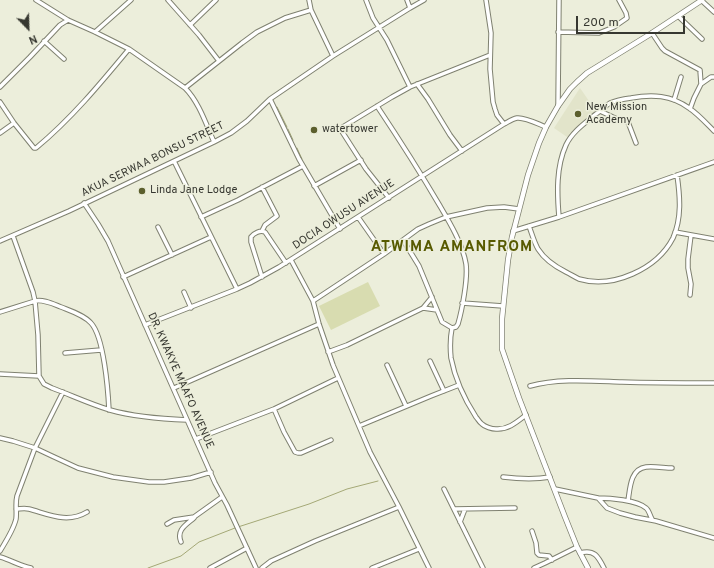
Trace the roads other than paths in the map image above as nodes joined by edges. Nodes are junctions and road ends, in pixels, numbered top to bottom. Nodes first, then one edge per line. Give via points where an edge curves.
1 (36, 0) edge
2 (131, 0) edge
3 (168, 0) edge
4 (216, 0) edge
5 (309, 0) edge
6 (366, 0) edge
7 (408, 0) edge
8 (424, 0) edge
9 (486, 0) edge
10 (559, 0) edge
11 (619, 0) edge
12 (702, 0) edge
13 (410, 8) junction
14 (311, 10) junction
15 (714, 12) edge
16 (59, 15) junction
17 (678, 16) junction
18 (68, 20) junction
19 (60, 25) junction
20 (190, 25) junction
21 (380, 27) junction
22 (95, 32) junction
23 (558, 32) junction
24 (652, 33) junction
25 (702, 39) dead end
26 (44, 41) junction
27 (129, 49) junction
28 (490, 55) junction
29 (332, 56) junction
30 (64, 59) dead end
31 (219, 61) junction
32 (714, 76) edge
33 (681, 77) dead end
34 (417, 84) junction
35 (701, 84) junction
36 (0, 87) edge
37 (410, 87) junction
38 (185, 88) junction
39 (270, 99) junction
40 (674, 100) junction
41 (0, 102) edge
42 (377, 106) junction
43 (558, 106) junction
44 (690, 109) junction
45 (600, 111) junction
46 (14, 123) junction
47 (504, 124) junction
48 (546, 127) junction
49 (714, 131) edge
50 (0, 133) edge
51 (214, 142) junction
52 (636, 143) dead end
53 (462, 151) junction
54 (361, 160) junction
55 (174, 161) junction
56 (714, 162) edge
57 (303, 166) junction
58 (677, 175) junction
59 (422, 176) junction
60 (314, 186) junction
61 (262, 187) junction
62 (389, 198) junction
63 (84, 203) junction
64 (519, 209) junction
65 (201, 216) junction
66 (358, 217) junction
67 (446, 217) junction
68 (559, 217) junction
69 (529, 226) junction
70 (158, 227) dead end
71 (340, 229) junction
72 (262, 231) junction
73 (513, 232) junction
74 (675, 232) junction
75 (691, 235) junction
76 (13, 236) junction
77 (211, 237) junction
78 (714, 239) edge
79 (403, 240) junction
80 (0, 241) edge
81 (384, 254) junction
82 (172, 255) junction
83 (291, 260) junction
84 (286, 263) junction
85 (262, 276) junction
86 (123, 277) junction
87 (237, 289) junction
88 (184, 292) dead end
89 (690, 295) dead end
90 (432, 297) junction
91 (35, 301) junction
92 (313, 301) junction
93 (462, 303) junction
94 (503, 306) junction
95 (190, 308) junction
96 (423, 308) junction
97 (437, 310) junction
98 (0, 312) edge
99 (319, 324) junction
100 (145, 325) junction
101 (452, 328) junction
102 (101, 350) junction
103 (328, 352) junction
104 (65, 353) dead end
105 (430, 362) dead end
106 (387, 365) dead end
107 (0, 374) edge
108 (39, 376) junction
109 (338, 378) junction
110 (714, 383) edge
111 (459, 385) junction
112 (530, 386) dead end
113 (174, 388) junction
114 (444, 391) junction
115 (63, 392) junction
116 (406, 406) junction
117 (274, 409) junction
118 (109, 410) junction
119 (526, 415) junction
120 (187, 420) junction
121 (359, 426) junction
122 (0, 438) edge
123 (196, 439) junction
124 (331, 440) dead end
125 (35, 448) junction
126 (672, 468) dead end
127 (211, 472) junction
128 (503, 477) dead end
129 (550, 477) junction
130 (444, 488) dead end
131 (555, 489) junction
132 (222, 497) junction
133 (598, 498) junction
134 (628, 501) junction
135 (399, 507) junction
136 (515, 508) dead end
137 (16, 509) junction
138 (454, 509) junction
139 (465, 509) junction
140 (87, 512) dead end
141 (194, 517) junction
142 (652, 519) junction
143 (460, 522) junction
144 (167, 524) dead end
145 (532, 532) dead end
146 (714, 538) edge
147 (180, 542) dead end
148 (577, 547) junction
149 (247, 548) junction
150 (419, 549) junction
151 (0, 551) edge
152 (580, 554) junction
153 (0, 557) edge
154 (552, 560) junction
155 (542, 566) edge
156 (379, 567) edge
157 (31, 568) edge
158 (210, 568) edge
159 (256, 568) edge
160 (262, 568) edge
161 (372, 568) edge
162 (429, 568) edge
163 (483, 568) edge
164 (534, 568) edge
165 (588, 568) edge
166 (604, 568) edge

1 - 16 street
2 - 22 street
3 - 20 street
4 - 20 street
5 - 14 street
6 - 21 street via 373,18
7 - 13 street
8 - 13 street, AKUA SERWAA BONSU STREET
9 - 28 street via 491,34
10 - 23 street
11 - 23 street via 627,18 614,27 598,33
12 - 15 street
12 - 17 street
13 - 21 street, AKUA SERWAA BONSU STREET
14 - 29 street
14 - 31 street via 266,27
16 - 18 street
16 - 19 street
17 - 24 street
17 - 25 street
18 - 19 street
18 - 22 street
19 - 26 street
20 - 31 street
21 - 29 street, AKUA SERWAA BONSU STREET
21 - 37 street
22 - 27 street
23 - 43 street
24 - 35 street via 665,51 699,69
24 - 43 street via 587,73 573,85
26 - 30 street
26 - 36 street
27 - 38 street
27 - 46 street via 76,112 36,148
28 - 34 street
28 - 47 street via 494,109
29 - 39 street, AKUA SERWAA BONSU STREET
31 - 38 street
32 - 35 street
33 - 40 street
34 - 37 street
34 - 53 street
35 - 44 street
37 - 42 street
38 - 51 street via 195,100
39 - 51 street, AKUA SERWAA BONSU STREET via 247,121
39 - 57 street
40 - 44 street
40 - 45 street via 656,95 642,96 616,101
41 - 46 street
42 - 54 street via 340,128
42 - 59 street
43 - 48 street
44 - 49 street
45 - 52 street via 629,123
45 - 68 street via 575,132 565,148 559,171
46 - 50 street
47 - 48 street, DOCIA OWUSU AVENUE via 520,118
47 - 53 street, DOCIA OWUSU AVENUE
48 - 64 street via 528,175
51 - 55 street, AKUA SERWAA BONSU STREET
53 - 59 street, DOCIA OWUSU AVENUE
54 - 60 street
54 - 62 street
55 - 63 street, AKUA SERWAA BONSU STREET
55 - 65 street
56 - 58 street
57 - 60 street
57 - 61 street
58 - 68 street
58 - 74 street via 679,208
59 - 62 street, DOCIA OWUSU AVENUE
59 - 67 street
60 - 71 street
61 - 65 street
61 - 72 street via 277,215
62 - 66 street, DOCIA OWUSU AVENUE
63 - 76 street, AKUA SERWAA BONSU STREET
63 - 86 street, DR. KWAKYE MAAFO AVENUE via 105,235
64 - 67 street via 487,208
64 - 73 street
65 - 77 street
66 - 71 street, DOCIA OWUSU AVENUE
66 - 81 street
67 - 79 street via 418,229
67 - 93 street via 466,263
68 - 69 street
69 - 73 street
69 - 74 street via 537,248 551,264 578,278 595,281 624,277 640,270 663,253
70 - 82 street
71 - 83 street, DOCIA OWUSU AVENUE
72 - 84 street
72 - 85 street via 252,235 250,239
73 - 94 street
74 - 75 street
75 - 78 street
75 - 89 street via 688,263
76 - 80 street, AKUA SERWAA BONSU STREET
76 - 91 street
77 - 82 street
77 - 87 street
79 - 81 street
79 - 90 street via 417,262
81 - 92 street
82 - 86 street
83 - 84 street, DOCIA OWUSU AVENUE
83 - 92 street
84 - 85 street, DOCIA OWUSU AVENUE
85 - 87 street, DOCIA OWUSU AVENUE
86 - 100 street, DR. KWAKYE MAAFO AVENUE
87 - 95 street, DOCIA OWUSU AVENUE
88 - 95 street
90 - 96 street
90 - 97 street
91 - 98 street
91 - 102 street via 56,305 86,319 94,327
91 - 108 street
92 - 99 street
93 - 94 street
93 - 101 street via 458,324
94 - 119 street via 502,349
95 - 100 street, DOCIA OWUSU AVENUE
96 - 97 street
96 - 103 street
97 - 101 street via 443,323
99 - 103 street
99 - 113 street
100 - 113 street, DR. KWAKYE MAAFO AVENUE
101 - 111 street via 450,348
102 - 104 street
102 - 118 street via 107,378
103 - 109 street
105 - 114 street
106 - 116 street
107 - 108 street
108 - 115 street via 44,384
109 - 117 street
109 - 121 street
110 - 112 street via 579,381
111 - 114 street
111 - 119 street via 483,426 506,428
113 - 120 street, DR. KWAKYE MAAFO AVENUE
114 - 116 street
115 - 118 street
115 - 125 street
116 - 121 street
117 - 123 street
117 - 124 street via 295,452 301,453
118 - 120 street
119 - 129 street
120 - 123 street, DR. KWAKYE MAAFO AVENUE
121 - 135 street
122 - 125 street
123 - 127 street, DR. KWAKYE MAAFO AVENUE
125 - 127 street via 84,470 118,478 164,482
125 - 137 street via 16,496
126 - 134 street via 640,469 633,477
127 - 132 street, DR. KWAKYE MAAFO AVENUE
128 - 129 street
129 - 131 street
130 - 138 street
131 - 133 street
131 - 148 street
132 - 141 street
132 - 149 street, DR. KWAKYE MAAFO AVENUE
133 - 134 street
133 - 142 street via 610,509
134 - 142 street via 645,507
135 - 150 street
135 - 160 street via 315,541 271,561
136 - 139 street
137 - 140 street via 67,518
137 - 151 street via 15,522
138 - 139 street
138 - 143 street
139 - 143 street
141 - 144 street via 174,520
141 - 147 street via 180,532
142 - 146 street
143 - 163 street
145 - 154 street via 537,553 549,556
148 - 152 street
148 - 154 street
149 - 158 street
149 - 159 street, DR. KWAKYE MAAFO AVENUE
150 - 156 street
150 - 162 street
152 - 165 street
152 - 166 street via 591,552
153 - 157 street
154 - 155 street
155 - 164 street
156 - 161 street

